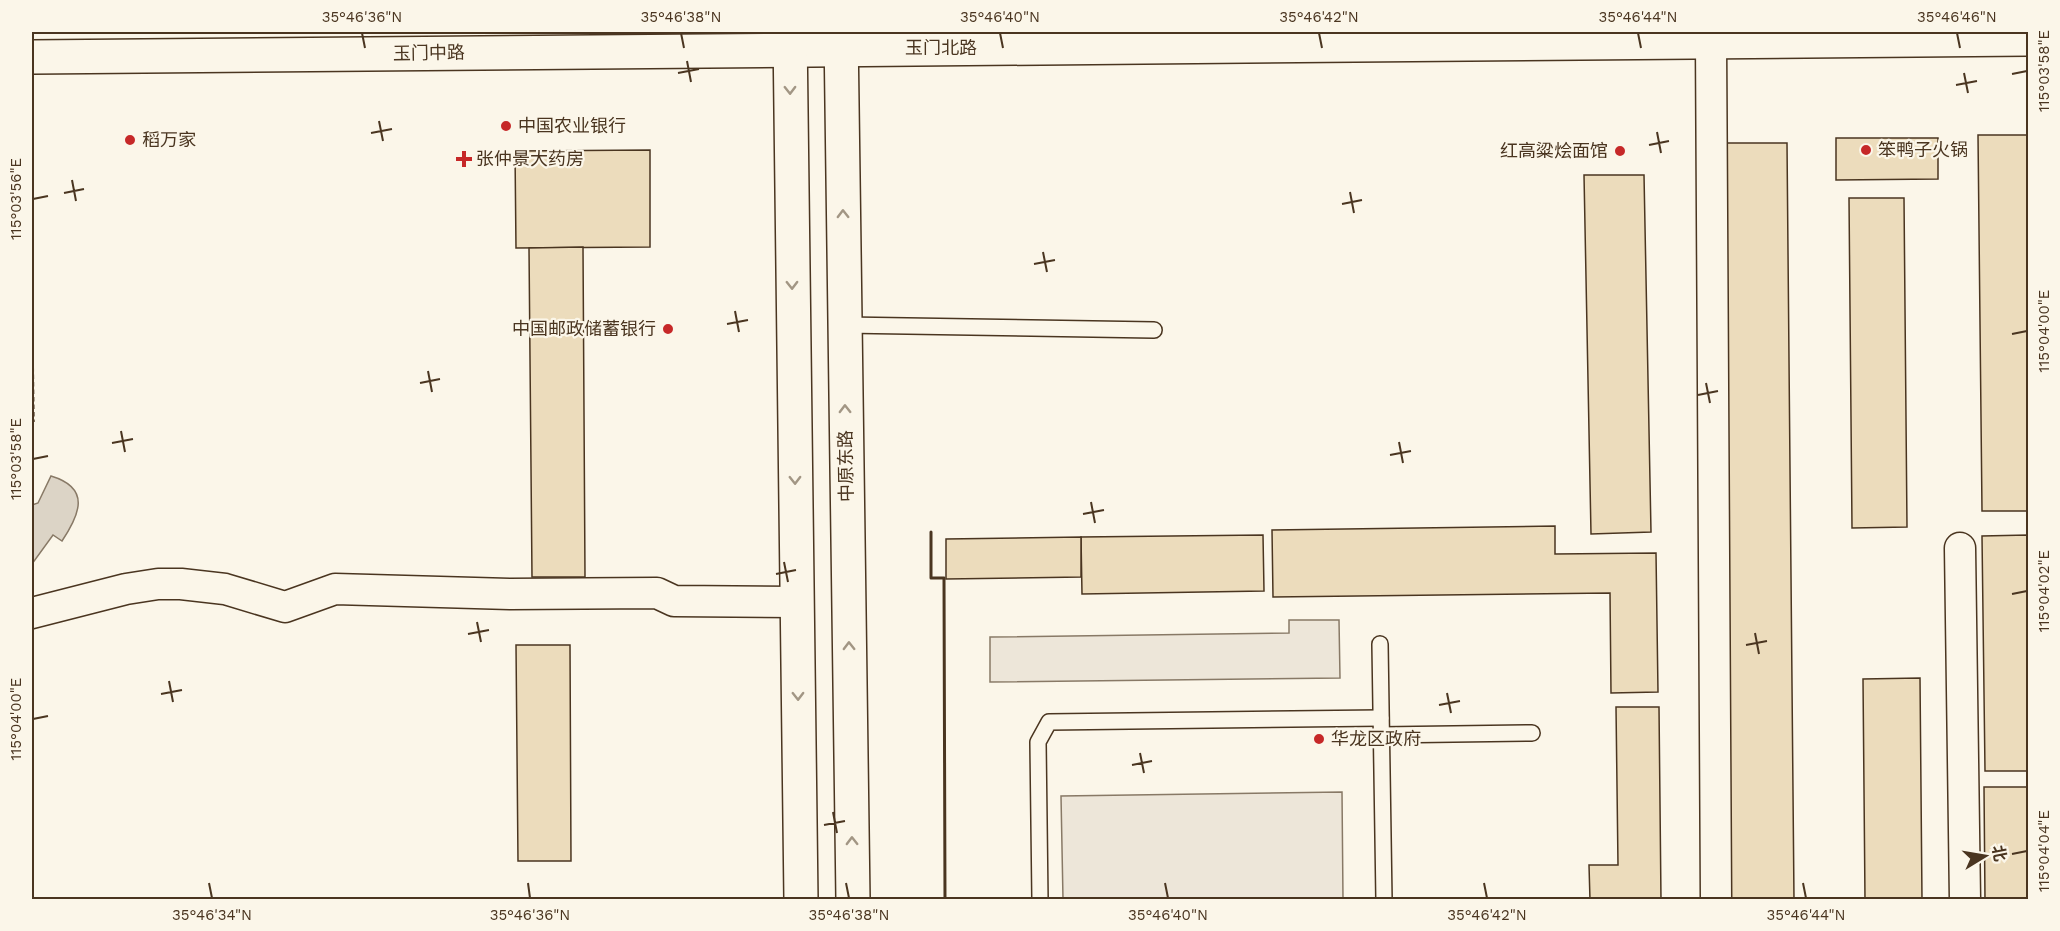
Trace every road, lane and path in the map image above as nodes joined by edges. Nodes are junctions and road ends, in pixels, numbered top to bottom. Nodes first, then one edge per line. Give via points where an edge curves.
1 (2028, 39) edge
2 (790, 40) edge
3 (841, 40) edge
4 (1711, 42) junction
5 (32, 57) edge
6 (844, 325) junction
7 (1154, 330) dead end
8 (32, 367) edge
9 (33, 423) dead end
10 (1960, 548) dead end
11 (797, 602) junction
12 (32, 613) edge
13 (1380, 644) dead end
14 (1381, 718) junction
15 (1532, 733) dead end
16 (1381, 735) junction
17 (801, 900) edge
18 (853, 900) edge
19 (1040, 900) edge
20 (1384, 900) edge
21 (1716, 900) edge
22 (1965, 900) edge

1 - 4 street, 玉门北路
2 - 3 street, 玉门北路
2 - 5 street, 玉门中路
2 -> 11 street
3 - 4 street, 玉门北路
6 -> 3 street, 中原东路
4 - 21 street
6 - 7 lane
18 -> 6 street, 中原东路
8 - 9 path
10 - 22 street
11 - 12 street via 674,601 657,593 335,589 285,607 225,589 158,584
11 -> 17 street
13 - 14 lane
14 - 16 lane
14 - 19 lane via 1049,722 1038,742
15 - 16 lane
16 - 20 lane

